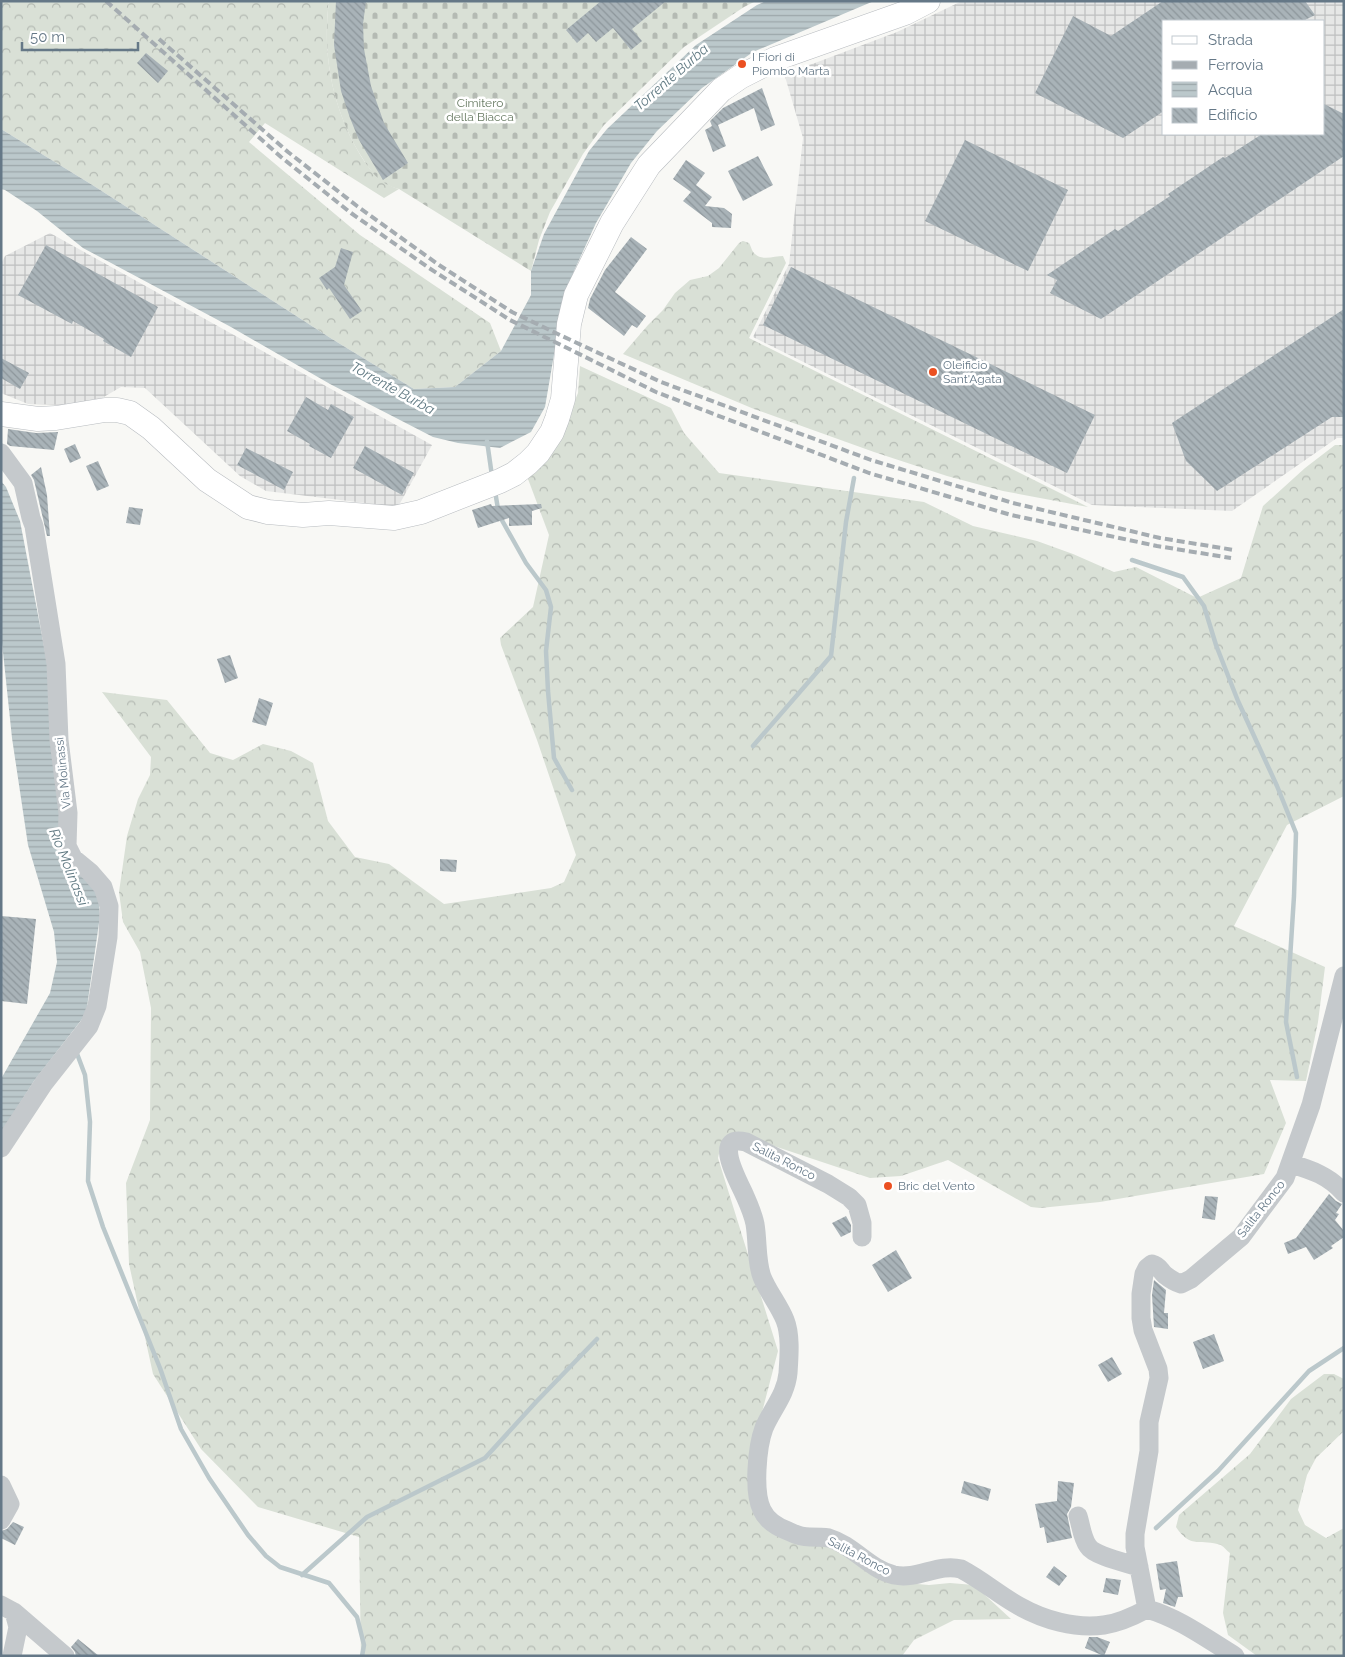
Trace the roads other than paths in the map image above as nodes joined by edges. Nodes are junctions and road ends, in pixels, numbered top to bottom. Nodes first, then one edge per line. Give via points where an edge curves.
1 (928, 1) edge
2 (1, 414) edge
3 (1, 452) edge
4 (1344, 976) edge
5 (1, 1148) edge
6 (1291, 1164) junction
7 (1341, 1182) edge
8 (862, 1237) dead end
9 (1, 1485) edge
10 (1078, 1516) dead end
11 (1, 1520) edge
12 (1139, 1567) junction
13 (8, 1608) edge
14 (1147, 1609) junction
15 (12, 1656) edge
16 (64, 1656) edge
17 (1235, 1656) edge

1 - 2 main road via 905,13 775,59 740,77 721,90 649,165 612,223 576,295 563,398 552,432 528,463 500,481 421,512 394,518 268,512 248,507 207,480 130,413 105,410 56,418
3 - 5 street, Via Molinassi via 23,483 34,526 56,664 59,740 68,813 67,846 73,858 103,887 109,906 102,978 89,1026 44,1083
4 - 6 street, Salita Ronco
6 - 7 street
6 - 12 street, Salita Ronco via 1286,1178 1241,1237 1192,1279 1178,1283 1166,1276 1158,1265 1152,1264 1144,1274 1141,1318 1159,1373 1149,1422 1149,1451 1135,1534
8 - 14 street, Salita Ronco via 857,1205 848,1197 746,1142 738,1141 729,1148 732,1169 754,1216 760,1270 787,1330 786,1386 764,1429 759,1452 758,1494 765,1516 790,1532 829,1538 881,1571 895,1575 909,1576 944,1567 961,1569 1020,1606 1060,1623 1105,1625
9 - 11 street via 10,1504
10 - 12 street via 1090,1549
12 - 14 street, Salita Ronco
13 - 15 street via 18,1627
13 - 16 street
14 - 17 street via 1186,1626

